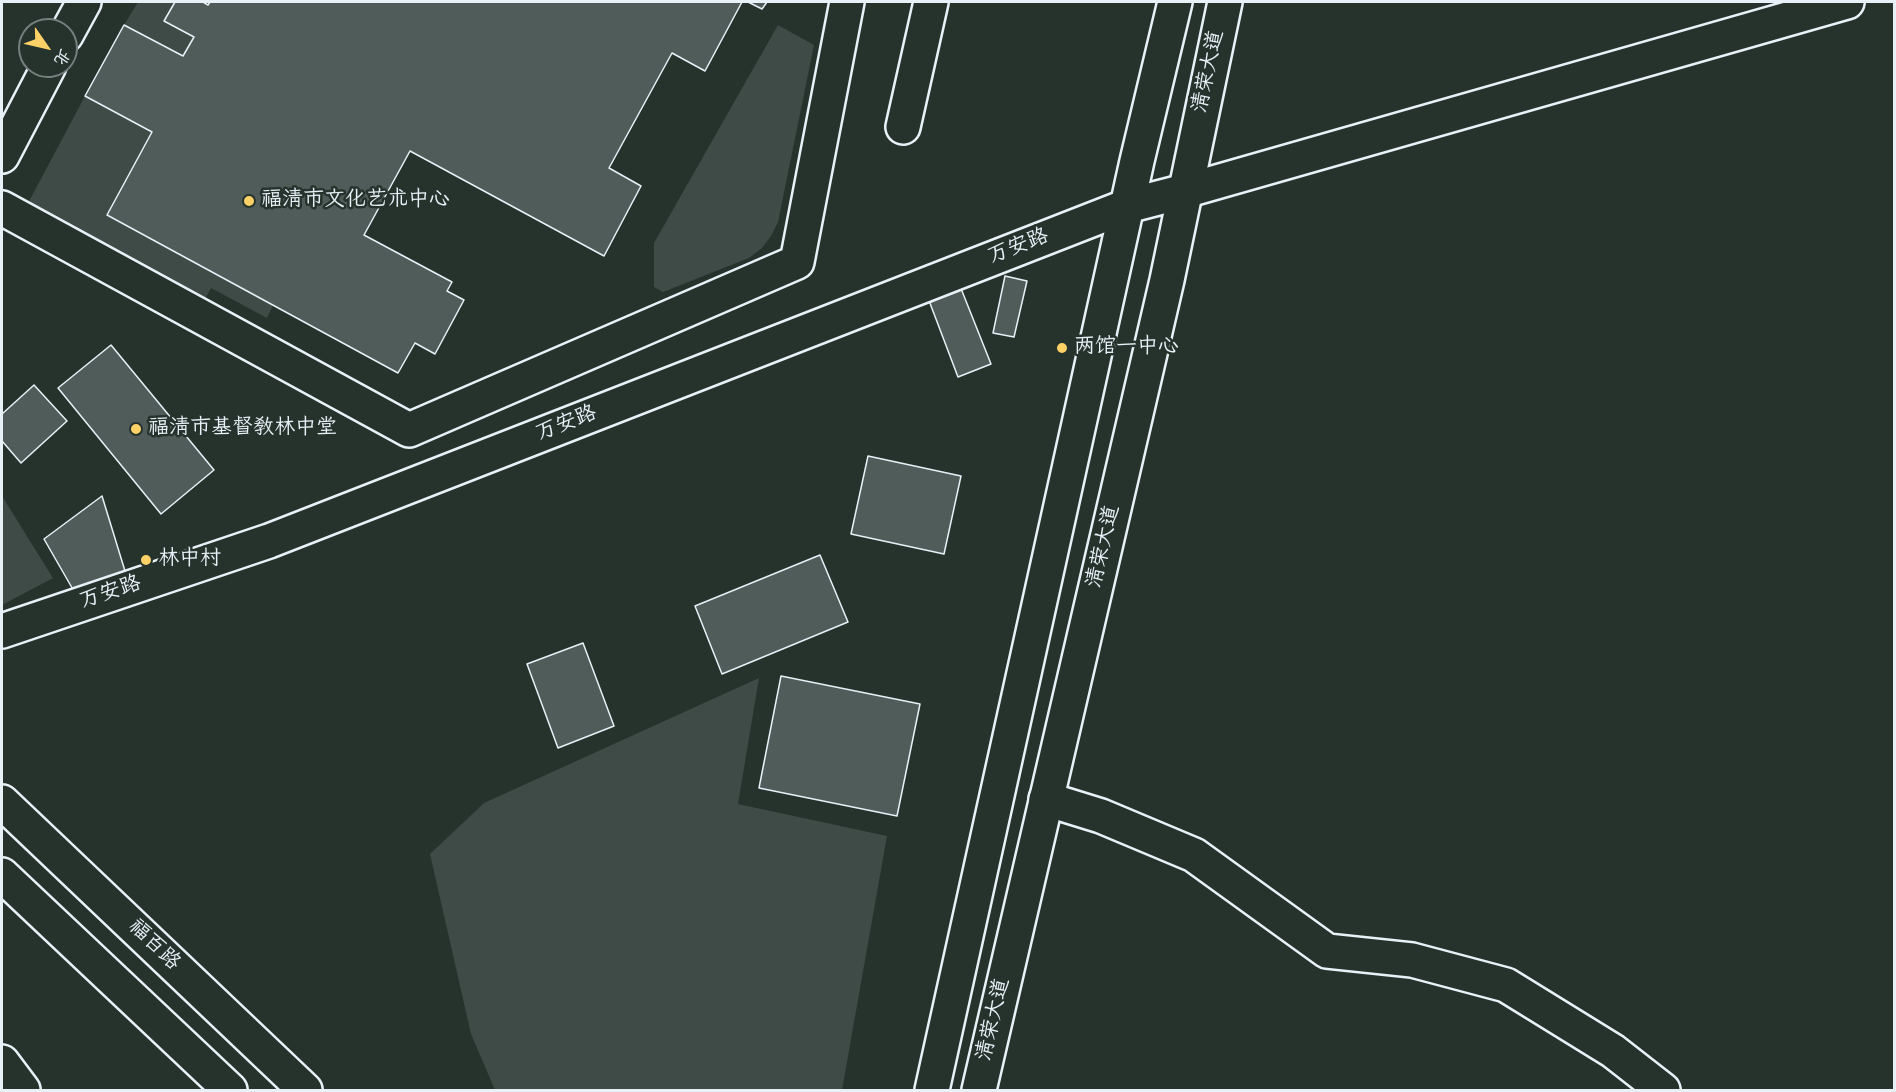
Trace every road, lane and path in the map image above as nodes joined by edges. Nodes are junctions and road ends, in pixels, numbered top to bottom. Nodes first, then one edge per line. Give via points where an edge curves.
1 (84, 2) edge
2 (847, 2) edge
3 (931, 2) edge
4 (1175, 2) edge
5 (1225, 2) edge
6 (1847, 2) edge
7 (75, 18) edge
8 (43, 78) edge
9 (903, 127) dead end
10 (2, 156) edge
11 (1185, 191) junction
12 (1127, 206) junction
13 (2, 208) edge
14 (2, 630) edge
15 (1046, 799) junction
16 (2, 802) edge
17 (2, 875) edge
18 (2, 1062) edge
19 (23, 1090) edge
20 (230, 1090) edge
21 (305, 1090) edge
22 (932, 1090) edge
23 (979, 1090) edge
24 (1663, 1090) edge

1 - 7 street
2 - 13 street via 797,262 409,430
3 - 9 street
4 - 12 street
5 - 11 street, 清荣大道
6 - 11 street, 万安路
8 - 10 street
11 - 12 street, 万安路
11 - 15 street, 清荣大道
12 - 14 street, 万安路 via 269,541
12 - 22 street
15 - 23 street, 清荣大道
15 - 24 street via 1101,816 1194,855 1327,951 1412,960 1506,984 1613,1051
16 - 21 street, 福百路
17 - 20 street
18 - 19 street

